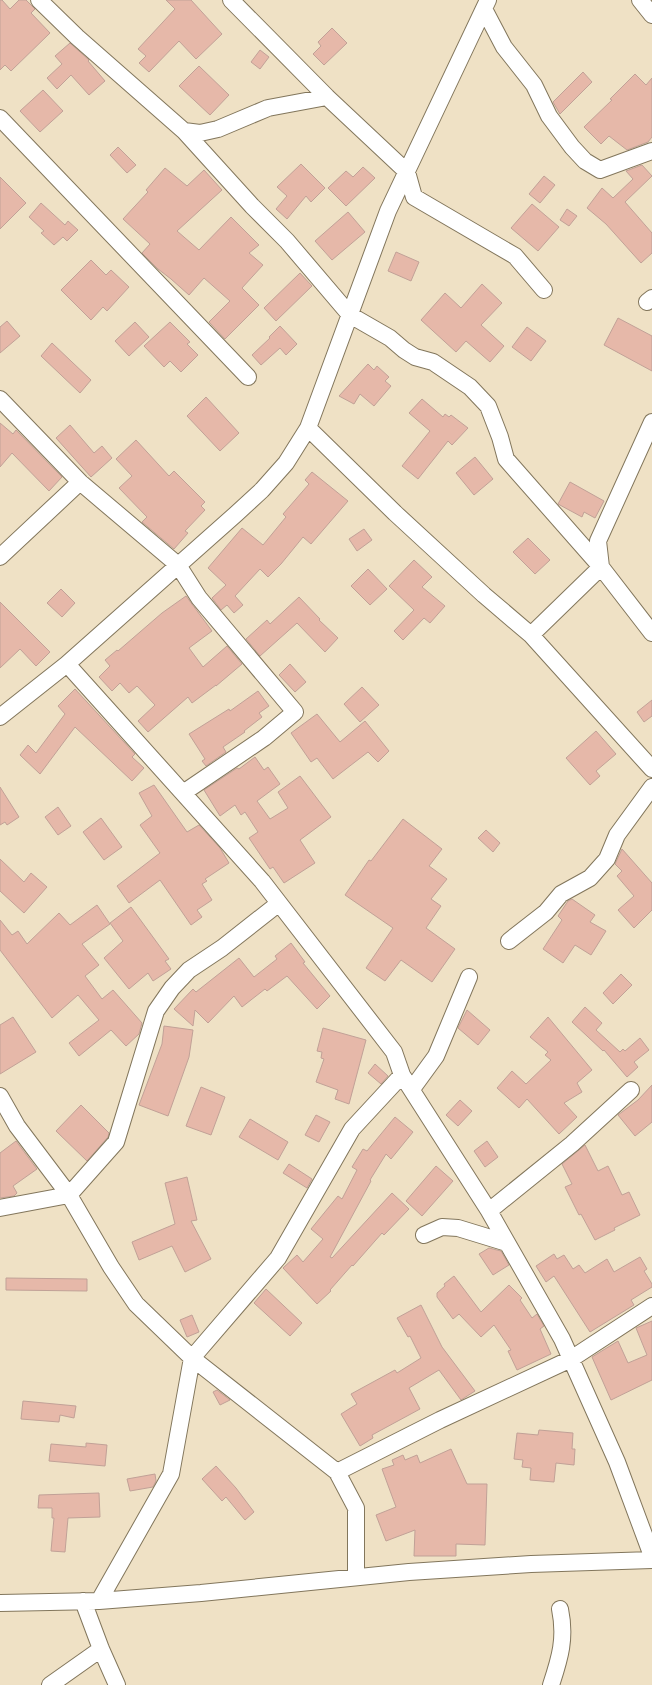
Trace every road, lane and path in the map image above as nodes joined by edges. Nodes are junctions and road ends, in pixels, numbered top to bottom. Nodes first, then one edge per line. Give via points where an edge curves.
1 (39, 0) edge
2 (232, 0) edge
3 (640, 0) edge
4 (486, 4) edge
5 (652, 15) edge
6 (327, 97) junction
7 (0, 118) edge
8 (184, 130) junction
9 (652, 151) edge
10 (407, 172) junction
11 (544, 290) dead end
12 (350, 315) junction
13 (248, 377) dead end
14 (0, 400) edge
15 (652, 422) edge
16 (308, 428) junction
17 (80, 482) junction
18 (0, 557) edge
19 (178, 565) junction
20 (601, 567) junction
21 (652, 633) edge
22 (531, 635) junction
23 (67, 664) junction
24 (0, 717) edge
25 (652, 769) edge
26 (652, 787) edge
27 (183, 793) junction
28 (278, 904) junction
29 (509, 941) dead end
30 (469, 977) dead end
31 (402, 1075) junction
32 (412, 1089) junction
33 (631, 1090) dead end
34 (0, 1096) edge
35 (69, 1195) junction
36 (0, 1208) edge
37 (489, 1211) junction
38 (424, 1235) dead end
39 (507, 1242) junction
40 (652, 1306) edge
41 (192, 1358) junction
42 (571, 1359) junction
43 (336, 1472) junction
44 (652, 1556) edge
45 (652, 1560) edge
46 (356, 1577) junction
47 (99, 1601) junction
48 (83, 1602) junction
49 (0, 1603) edge
50 (560, 1609) dead end
51 (101, 1649) junction
52 (50, 1685) edge
53 (117, 1685) edge
54 (551, 1685) edge

1 - 8 street via 77,37
2 - 6 street
3 - 5 street
4 - 9 street via 504,47 534,85 549,116 585,161 600,170
4 - 10 street
6 - 8 street via 268,108 218,129 200,133
6 - 10 street
7 - 13 street
8 - 12 street via 287,241
10 - 11 street via 414,197 515,256
10 - 12 street via 388,211
12 - 16 street
12 - 20 street via 390,338 415,357 433,362 470,387 488,406 506,459
14 - 17 street
15 - 20 street via 598,541
16 - 19 street via 286,463 262,490
16 - 22 street via 395,513
17 - 18 street
17 - 19 street
19 - 23 street
19 - 27 street via 199,598 295,712 264,738
20 - 21 street
20 - 22 street
22 - 25 street
23 - 24 street
23 - 27 street
26 - 29 street via 617,835 607,859 590,878 561,894 546,912
27 - 28 street via 262,881
28 - 31 street via 394,1052
28 - 35 street via 189,970 172,988 156,1011 116,1142
30 - 32 street via 436,1056
31 - 32 street
31 - 41 street via 352,1129 278,1258
32 - 37 street
33 - 37 street via 572,1144
34 - 35 street via 17,1126
35 - 36 street
35 - 41 street via 136,1304
37 - 39 street
38 - 39 street via 442,1227 458,1228
39 - 42 street
40 - 42 street
41 - 43 street
41 - 47 street via 171,1474
42 - 43 street
42 - 44 street via 617,1462
43 - 46 street via 356,1508
45 - 46 street via 531,1564
46 - 47 street via 201,1594
47 - 48 street
48 - 49 street
48 - 51 street
50 - 54 street via 563,1622 561,1655
51 - 52 street
51 - 53 street

